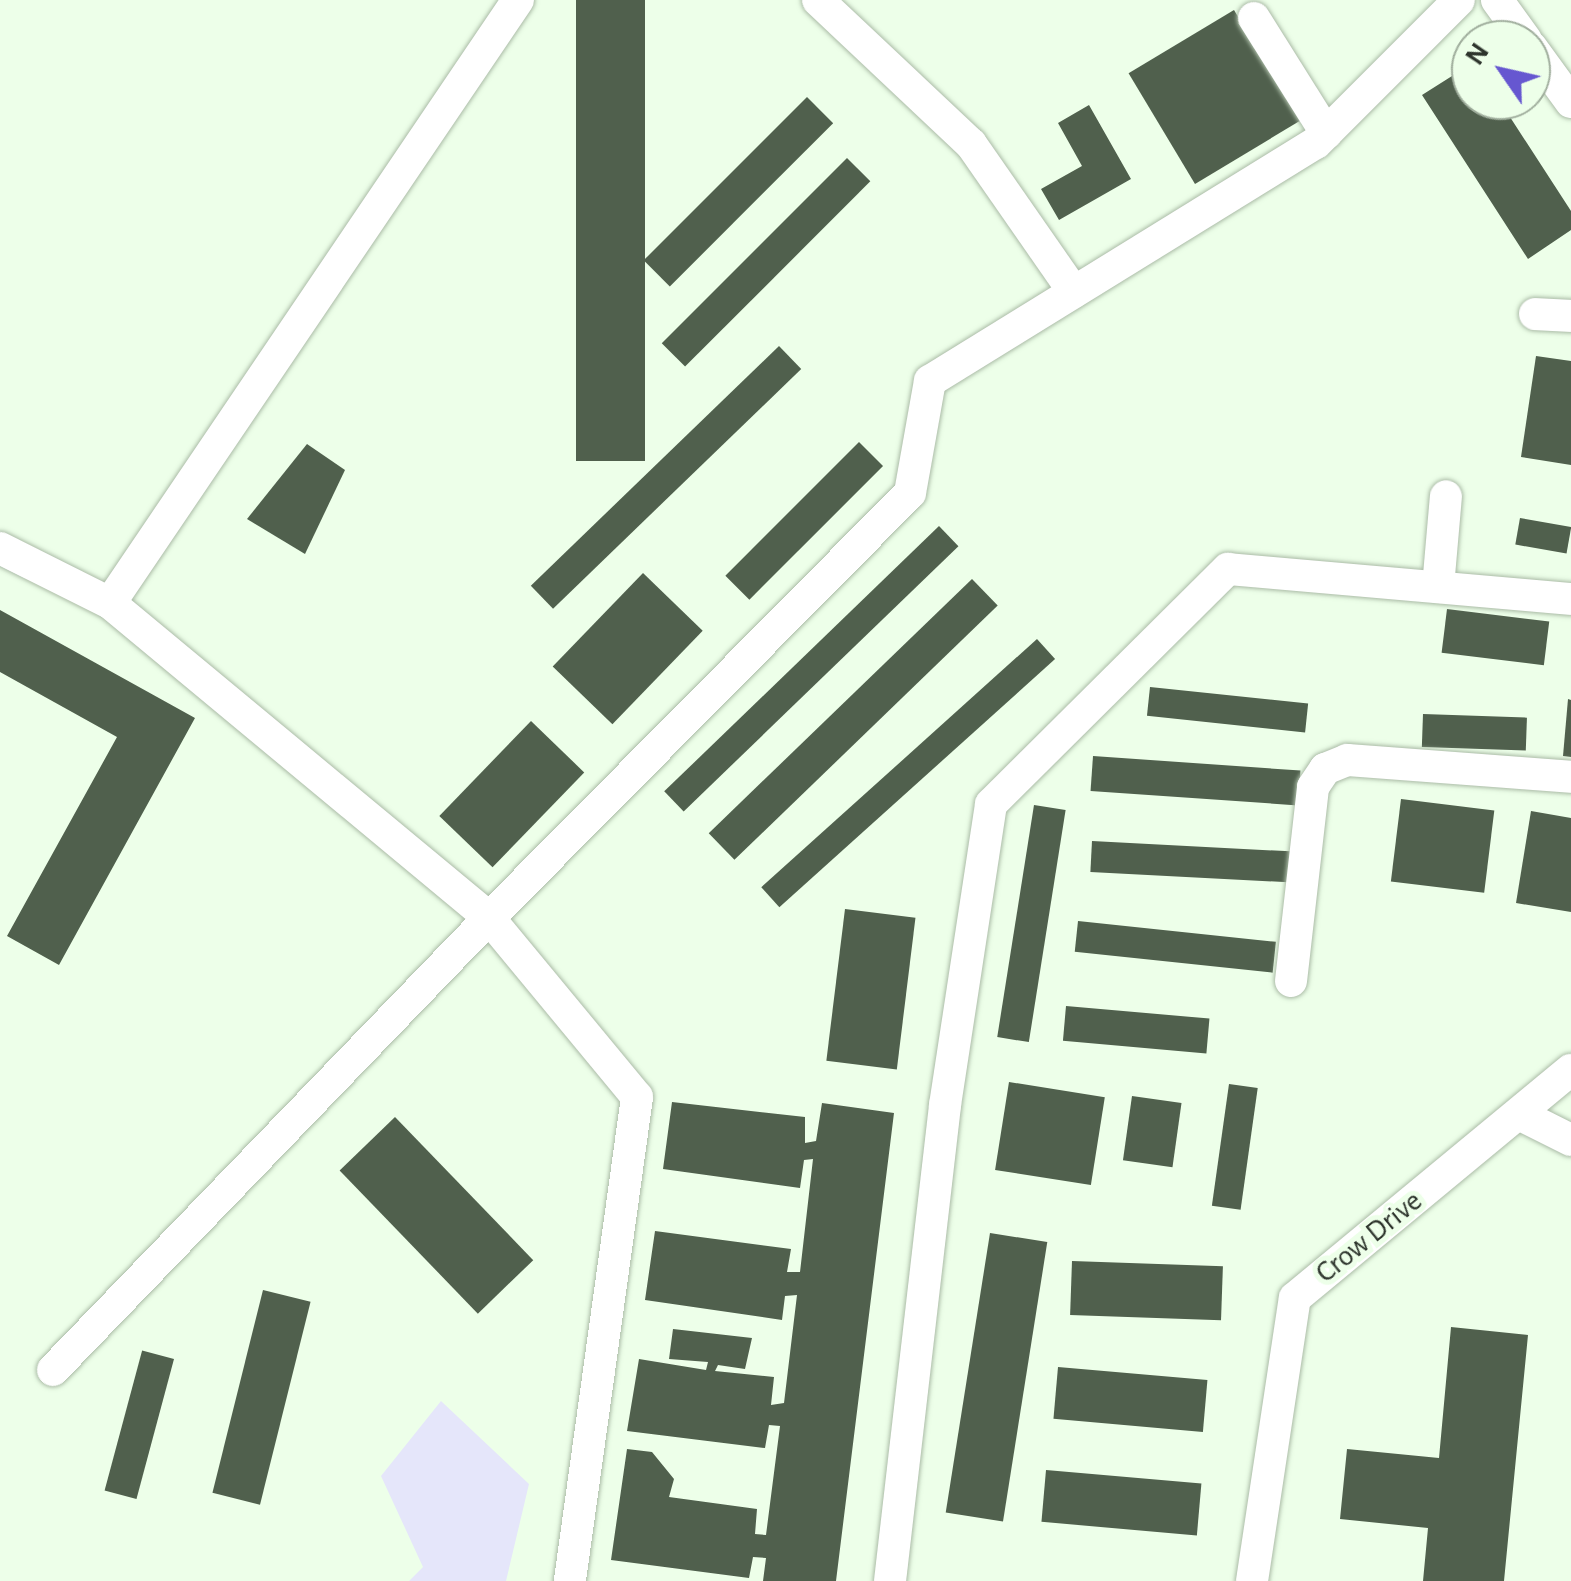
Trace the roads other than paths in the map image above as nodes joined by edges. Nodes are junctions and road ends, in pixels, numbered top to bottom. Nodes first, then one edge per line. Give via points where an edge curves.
1 (518, 0) edge
2 (818, 0) edge
3 (1460, 0) edge
4 (1254, 18) dead end
5 (1551, 74) edge
6 (1571, 102) edge
7 (1326, 133) junction
8 (1074, 292) junction
9 (1535, 314) dead end
10 (1571, 316) edge
11 (1446, 496) dead end
12 (0, 548) edge
13 (1438, 588) junction
14 (1571, 599) edge
15 (110, 603) junction
16 (1571, 777) edge
17 (489, 918) junction
18 (1291, 981) dead end
19 (1571, 1070) edge
20 (1519, 1114) junction
21 (1571, 1140) edge
22 (53, 1370) dead end
23 (570, 1581) edge
24 (890, 1581) edge
25 (1252, 1581) edge

1 - 15 lane
2 - 8 lane via 971,144
3 - 7 lane
4 - 7 lane
5 - 6 lane
7 - 8 lane
8 - 17 lane via 930,382 910,493
9 - 10 lane
11 - 13 lane
12 - 15 lane
13 - 14 lane
13 - 24 lane via 1228,570 991,804 946,1105
15 - 17 lane
16 - 18 lane via 1347,760 1324,769 1312,786
17 - 22 lane
17 - 23 lane via 637,1097
19 - 20 lane, Crow Drive
20 - 21 lane
20 - 25 lane, Crow Drive via 1296,1298

